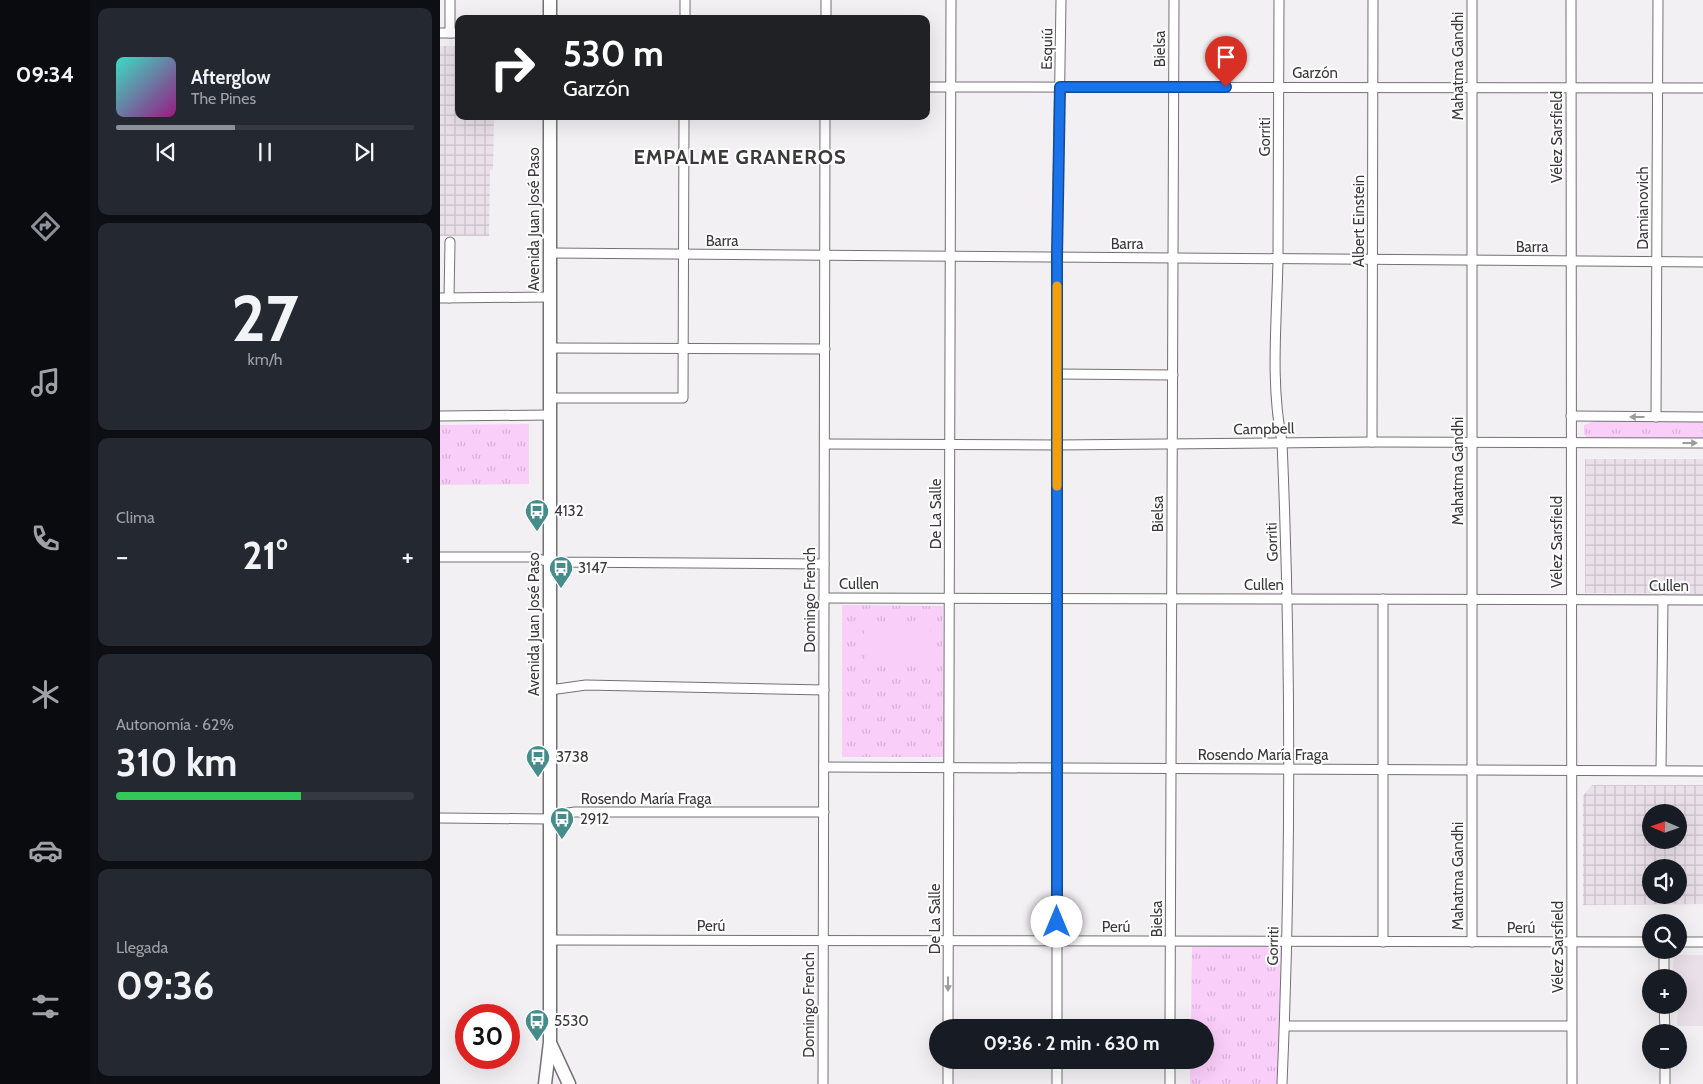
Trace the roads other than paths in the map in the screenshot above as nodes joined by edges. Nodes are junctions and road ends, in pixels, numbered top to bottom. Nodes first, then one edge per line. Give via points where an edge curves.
1 (450, 0) edge
2 (550, 0) edge
3 (685, 0) edge
4 (826, 0) edge
5 (951, 0) edge
6 (1062, 0) edge
7 (1174, 0) edge
8 (1279, 0) edge
9 (1373, 0) edge
10 (1472, 0) edge
11 (1571, 0) edge
12 (1658, 0) edge
13 (550, 15) edge
14 (684, 15) edge
15 (826, 15) edge
16 (440, 33) edge
17 (454, 33) edge
18 (930, 87) edge
19 (950, 87) junction
20 (1060, 87) junction
21 (1174, 87) junction
22 (1278, 87) junction
23 (1373, 87) junction
24 (1472, 87) junction
25 (1571, 88) junction
26 (1657, 88) junction
27 (1703, 88) edge
28 (550, 120) edge
29 (684, 120) edge
30 (826, 120) edge
31 (450, 242) dead end
32 (550, 253) junction
33 (684, 254) junction
34 (825, 255) junction
35 (950, 256) junction
36 (1057, 257) junction
37 (1173, 258) junction
38 (1278, 259) junction
39 (1372, 260) junction
40 (1472, 260) junction
41 (1571, 261) junction
42 (1656, 262) junction
43 (1703, 262) edge
44 (550, 297) junction
45 (444, 298) edge
46 (550, 348) junction
47 (683, 349) junction
48 (825, 349) junction
49 (1057, 374) junction
50 (1173, 375) junction
51 (550, 398) junction
52 (550, 415) junction
53 (440, 416) edge
54 (1571, 416) junction
55 (1656, 417) junction
56 (1703, 417) edge
57 (1282, 442) junction
58 (1372, 442) junction
59 (1472, 443) junction
60 (1571, 443) junction
61 (1703, 443) edge
62 (825, 444) junction
63 (1172, 444) junction
64 (950, 445) junction
65 (1057, 445) junction
66 (440, 557) edge
67 (550, 562) junction
68 (824, 564) junction
69 (824, 598) junction
70 (949, 598) junction
71 (1057, 598) junction
72 (1172, 599) junction
73 (1289, 599) junction
74 (1383, 599) junction
75 (1472, 599) junction
76 (1571, 600) junction
77 (1663, 600) junction
78 (1703, 600) edge
79 (550, 690) junction
80 (824, 690) junction
81 (824, 767) junction
82 (949, 768) junction
83 (1057, 768) junction
84 (1171, 768) junction
85 (1287, 769) junction
86 (1383, 769) junction
87 (1472, 770) junction
88 (1571, 770) junction
89 (1661, 770) junction
90 (1703, 770) edge
91 (824, 812) junction
92 (440, 818) edge
93 (550, 819) junction
94 (550, 940) junction
95 (823, 940) junction
96 (948, 940) junction
97 (1057, 941) junction
98 (1171, 941) junction
99 (1288, 941) junction
100 (1383, 942) junction
101 (1472, 942) junction
102 (1571, 942) junction
103 (1642, 942) edge
104 (1687, 942) edge
105 (1703, 942) edge
106 (948, 1019) edge
107 (1057, 1019) edge
108 (1170, 1019) edge
109 (1285, 1026) junction
110 (1571, 1026) junction
111 (550, 1042) junction
112 (948, 1069) edge
113 (1057, 1069) edge
114 (1170, 1069) edge
115 (1665, 1069) edge
116 (546, 1084) edge
117 (569, 1084) edge
118 (823, 1084) edge
119 (948, 1084) edge
120 (1057, 1084) edge
121 (1170, 1084) edge
122 (1282, 1084) edge
123 (1572, 1084) edge
124 (1665, 1084) edge

1 - 17 street
2 - 13 main road
3 - 14 street
4 - 15 street
5 - 19 street, De La Salle
6 - 20 street, Esquiú
7 - 21 street, Bielsa
8 - 22 street, Gorriti
9 - 23 street, Albert Einstein
10 - 24 street, Mahatma Gandhi
11 - 25 street, Vélez Sarsfield
12 - 26 street, Damianovich
16 - 17 street
18 - 19 street, Garzón
19 - 20 street, Garzón
19 - 35 street, De La Salle
20 - 21 street, Garzón
20 - 36 street, Esquiú
21 - 22 street, Garzón
21 - 37 street, Bielsa
22 - 23 street, Garzón
22 - 38 street, Gorriti
23 - 24 street, Garzón
23 - 39 street, Albert Einstein
24 - 25 street, Garzón
24 - 40 street, Mahatma Gandhi
25 - 26 street, Garzón
25 - 41 street, Vélez Sarsfield
26 - 27 street, Garzón
26 - 42 street, Damianovich
28 - 32 main road, Avenida Juan José Paso
29 - 33 street
30 - 34 street, Domingo French
31 - 45 street
32 - 33 street, Barra
32 - 44 main road, Avenida Juan José Paso
33 - 34 street, Barra
33 - 47 street
34 - 35 street, Barra
34 - 48 street, Domingo French
35 - 36 street, Barra
35 - 64 street, De La Salle
36 - 37 street, Barra
36 - 49 street, Esquiú
37 - 38 street, Barra
37 - 50 street, Bielsa
38 - 39 street, Barra
38 - 57 street, Gorriti via 1275,373
39 - 40 street, Barra
39 - 58 street, Albert Einstein
40 - 41 street, Barra
40 - 59 street, Mahatma Gandhi
41 - 42 street, Barra
41 - 54 street, Vélez Sarsfield
42 - 43 street, Barra
42 - 55 street, Damianovich
44 - 45 street
44 - 46 main road, Avenida Juan José Paso
46 - 47 street
46 - 51 main road, Avenida Juan José Paso
47 - 48 street
47 - 51 street via 683,398
48 - 62 street, Domingo French
49 - 50 street
49 - 65 street, Esquiú
50 - 63 street, Bielsa
51 - 52 main road, Avenida Juan José Paso
52 - 53 street
52 - 67 main road, Avenida Juan José Paso
55 -> 54 street
54 - 60 street, Vélez Sarsfield
55 - 56 street
57 - 58 street, Campbell
57 - 63 street, Campbell
57 - 73 street, Gorriti
58 - 59 street, Campbell
59 - 60 street, Campbell
59 - 75 street, Mahatma Gandhi
60 -> 61 street, Campbell
60 - 76 street, Vélez Sarsfield
62 - 64 street, Campbell
62 - 68 street, Domingo French
63 - 65 street, Campbell
63 - 72 street, Bielsa
64 - 65 street, Campbell
64 - 70 street, De La Salle
65 - 71 street, Esquiú
66 - 67 street, Cullen via 532,557
67 - 68 street, Cullen
67 - 79 main road, Avenida Juan José Paso
68 - 69 street, Domingo French
69 - 70 street, Cullen
69 - 80 street, Domingo French
70 - 71 street, Cullen
70 - 82 street, De La Salle
71 - 72 street, Cullen
71 - 83 street, Esquiú
72 - 73 street, Cullen
72 - 84 street, Bielsa
73 - 74 street, Cullen
73 - 85 street, Gorriti
74 - 75 street, Cullen
74 - 86 street
75 - 76 street, Cullen
75 - 87 street, Mahatma Gandhi
76 - 77 street, Cullen
76 - 88 street, Vélez Sarsfield
77 - 78 street, Cullen
77 - 89 street
79 - 80 street via 586,684
79 - 93 main road, Avenida Juan José Paso
80 - 81 street, Domingo French
81 - 82 street, Rosendo María Fraga
81 - 91 street, Domingo French
82 - 83 street, Rosendo María Fraga
82 - 96 street, De La Salle
83 - 84 street, Rosendo María Fraga
83 - 97 street, Esquiú
84 - 85 street, Rosendo María Fraga
84 - 98 street, Bielsa
85 - 86 street, Rosendo María Fraga
85 - 99 street, Gorriti
86 - 87 street, Rosendo María Fraga
86 - 100 street
87 - 88 street, Rosendo María Fraga
87 - 101 street, Mahatma Gandhi
88 - 89 street, Rosendo María Fraga
88 - 102 street, Vélez Sarsfield
89 - 90 street, Rosendo María Fraga
91 - 93 street, Rosendo María Fraga via 575,812
91 - 95 street, Domingo French
92 - 93 street, Rosendo María Fraga
93 - 94 main road, Avenida Juan José Paso
94 - 95 street, Perú
94 - 111 main road, Avenida Juan José Paso
95 - 96 street, Perú
95 - 118 street, Domingo French
96 - 97 street, Perú
96 -> 106 street, De La Salle
97 - 98 street, Perú
97 - 107 street, Esquiú
98 - 99 street, Perú
98 - 108 street, Bielsa
99 - 100 street, Perú
99 - 109 street, Gorriti
100 - 101 street, Perú
101 - 102 street, Perú
102 - 103 street, Perú
102 - 110 street, Vélez Sarsfield
104 - 105 street
109 - 110 street
109 - 122 street, Gorriti
110 - 123 street, Vélez Sarsfield
111 - 116 main road, Avenida Juan José Paso
111 - 117 main road, Avenida Juan José Paso
112 - 119 street
113 - 120 street
114 - 121 street
115 - 124 street

